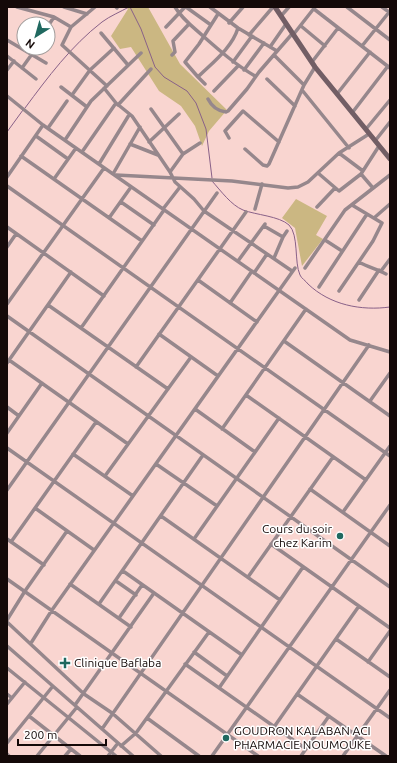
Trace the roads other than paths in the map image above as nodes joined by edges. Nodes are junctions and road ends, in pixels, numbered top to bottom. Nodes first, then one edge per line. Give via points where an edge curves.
1 (17, 7) edge
2 (64, 7) edge
3 (95, 7) edge
4 (175, 7) edge
5 (186, 7) edge
6 (212, 7) edge
7 (243, 7) edge
8 (274, 7) edge
9 (289, 7) edge
10 (347, 7) edge
11 (382, 7) edge
12 (314, 8) edge
13 (390, 12) edge
14 (87, 14) junction
15 (179, 14) junction
16 (218, 14) junction
17 (50, 16) edge
18 (281, 16) junction
19 (56, 18) edge
20 (229, 23) junction
21 (189, 24) junction
22 (286, 24) junction
23 (211, 25) junction
24 (301, 26) junction
25 (71, 27) junction
26 (166, 27) dead end
27 (238, 28) junction
28 (338, 28) junction
29 (375, 29) junction
30 (101, 33) dead end
31 (293, 34) junction
32 (204, 36) junction
33 (250, 36) junction
34 (7, 40) edge
35 (390, 40) edge
36 (264, 43) junction
37 (16, 45) edge
38 (324, 46) junction
39 (362, 46) junction
40 (270, 47) junction
41 (114, 48) junction
42 (277, 51) junction
43 (222, 52) junction
44 (370, 52) junction
45 (141, 53) dead end
46 (172, 55) dead end
47 (274, 55) junction
48 (7, 56) edge
49 (31, 56) edge
50 (35, 56) edge
51 (14, 61) junction
52 (233, 62) junction
53 (46, 63) dead end
54 (128, 65) junction
55 (313, 65) junction
56 (238, 66) junction
57 (389, 67) edge
58 (22, 68) junction
59 (151, 69) dead end
60 (7, 70) edge
61 (90, 70) junction
62 (244, 70) junction
63 (255, 76) junction
64 (198, 77) junction
65 (36, 79) dead end
66 (267, 79) dead end
67 (205, 84) dead end
68 (304, 85) junction
69 (61, 87) dead end
70 (106, 87) junction
71 (302, 90) junction
72 (214, 92) dead end
73 (337, 94) junction
74 (72, 95) junction
75 (7, 96) edge
76 (208, 99) dead end
77 (390, 100) edge
78 (67, 101) dead end
79 (117, 104) junction
80 (295, 106) junction
81 (87, 107) junction
82 (151, 109) dead end
83 (352, 113) junction
84 (179, 114) dead end
85 (129, 115) junction
86 (390, 122) edge
87 (44, 125) junction
88 (140, 127) junction
89 (48, 128) junction
90 (164, 128) junction
91 (368, 132) junction
92 (36, 136) junction
93 (230, 138) dead end
94 (65, 140) junction
95 (375, 141) junction
96 (149, 142) junction
97 (279, 142) junction
98 (130, 144) junction
99 (200, 144) dead end
100 (379, 146) junction
101 (76, 148) junction
102 (348, 148) junction
103 (245, 149) dead end
104 (82, 152) junction
105 (339, 153) junction
106 (183, 154) junction
107 (158, 155) junction
108 (21, 156) junction
109 (390, 158) edge
110 (68, 159) junction
111 (99, 164) junction
112 (104, 168) junction
113 (170, 172) junction
114 (362, 172) junction
115 (318, 173) junction
116 (114, 174) junction
117 (390, 176) edge
118 (7, 177) edge
119 (54, 179) junction
120 (173, 179) junction
121 (262, 184) junction
122 (7, 186) edge
123 (132, 187) junction
124 (180, 187) junction
125 (335, 188) junction
126 (373, 188) junction
127 (217, 193) dead end
128 (82, 199) junction
129 (121, 202) junction
130 (390, 204) edge
131 (352, 205) junction
132 (317, 207) dead end
133 (164, 209) junction
134 (255, 209) dead end
135 (204, 210) junction
136 (246, 212) dead end
137 (367, 214) junction
138 (109, 218) junction
139 (374, 218) junction
140 (154, 225) junction
141 (63, 226) junction
142 (7, 227) edge
143 (192, 229) junction
144 (233, 230) junction
145 (287, 230) dead end
146 (16, 234) junction
147 (283, 237) junction
148 (325, 240) junction
149 (142, 241) junction
150 (252, 243) junction
151 (7, 247) edge
152 (220, 249) junction
153 (342, 252) junction
154 (44, 253) junction
155 (267, 254) junction
156 (274, 258) junction
157 (390, 259) edge
158 (238, 261) junction
159 (359, 262) junction
160 (123, 268) junction
161 (305, 268) dead end
162 (380, 271) junction
163 (71, 272) junction
164 (253, 272) junction
165 (386, 274) dead end
166 (198, 280) junction
167 (150, 287) junction
168 (319, 287) dead end
169 (279, 290) junction
170 (339, 291) dead end
171 (104, 296) junction
172 (359, 300) dead end
173 (230, 303) junction
174 (7, 304) edge
175 (48, 305) junction
176 (179, 307) junction
177 (306, 309) junction
178 (7, 316) edge
179 (256, 322) junction
180 (81, 328) junction
181 (29, 332) junction
182 (159, 334) junction
183 (284, 341) junction
184 (370, 345) junction
185 (108, 347) junction
186 (238, 348) junction
187 (390, 352) edge
188 (191, 357) junction
189 (8, 361) edge
190 (136, 367) junction
191 (265, 368) junction
192 (390, 373) edge
193 (89, 374) junction
194 (218, 376) junction
195 (42, 383) junction
196 (343, 383) junction
197 (168, 389) junction
198 (246, 395) junction
199 (370, 401) junction
200 (69, 402) junction
201 (7, 408) edge
202 (194, 409) junction
203 (324, 410) junction
204 (19, 416) junction
205 (148, 416) junction
206 (390, 416) edge
207 (279, 418) junction
208 (96, 422) junction
209 (222, 429) junction
210 (7, 433) edge
211 (176, 436) junction
212 (305, 437) junction
213 (128, 444) junction
214 (390, 446) edge
215 (7, 448) edge
216 (255, 452) junction
217 (385, 452) junction
218 (73, 454) junction
219 (203, 455) junction
220 (390, 456) edge
221 (333, 457) junction
222 (27, 462) junction
223 (156, 464) junction
224 (105, 476) junction
225 (236, 478) junction
226 (366, 480) junction
227 (54, 481) junction
228 (184, 483) junction
229 (310, 489) junction
230 (7, 490) edge
231 (133, 496) junction
232 (263, 497) junction
233 (390, 505) edge
234 (217, 506) junction
235 (35, 508) junction
236 (343, 512) junction
237 (161, 516) junction
238 (291, 517) junction
239 (113, 523) junction
240 (67, 531) junction
241 (371, 532) junction
242 (7, 539) edge
243 (194, 539) junction
244 (11, 542) junction
245 (142, 543) junction
246 (271, 544) junction
247 (390, 546) edge
248 (94, 550) junction
249 (221, 557) junction
250 (351, 560) junction
251 (44, 565) junction
252 (303, 567) junction
253 (122, 571) junction
254 (248, 577) junction
255 (7, 579) edge
256 (116, 581) junction
257 (70, 584) junction
258 (142, 585) junction
259 (201, 585) junction
260 (332, 587) junction
261 (390, 587) edge
262 (25, 591) junction
263 (154, 593) junction
264 (136, 595) junction
265 (280, 600) junction
266 (99, 604) junction
267 (359, 606) junction
268 (52, 610) junction
269 (182, 613) junction
270 (119, 618) junction
271 (7, 621) edge
272 (131, 627) junction
273 (261, 627) junction
274 (390, 630) edge
275 (209, 632) junction
276 (336, 639) junction
277 (31, 643) junction
278 (7, 646) edge
279 (289, 647) junction
280 (194, 652) junction
281 (112, 653) junction
282 (242, 655) junction
283 (368, 662) junction
284 (185, 664) junction
285 (317, 666) junction
286 (7, 668) edge
287 (140, 672) junction
288 (227, 676) junction
289 (390, 677) edge
290 (25, 682) junction
291 (53, 686) junction
292 (219, 688) junction
293 (390, 690) edge
294 (166, 691) junction
295 (7, 694) edge
296 (84, 694) junction
297 (297, 694) junction
298 (12, 698) junction
299 (44, 698) junction
300 (7, 704) edge
301 (76, 706) junction
302 (246, 707) junction
303 (377, 708) junction
304 (112, 713) junction
305 (29, 716) junction
306 (329, 716) junction
307 (68, 718) junction
308 (147, 718) junction
309 (390, 718) edge
310 (274, 727) junction
311 (102, 728) junction
312 (136, 733) junction
313 (228, 734) junction
314 (54, 735) junction
315 (357, 736) junction
316 (7, 743) edge
317 (120, 744) junction
318 (71, 749) junction
319 (306, 749) junction
320 (111, 752) junction
321 (7, 754) edge
322 (9, 756) edge
323 (37, 756) edge
324 (66, 756) edge
325 (80, 756) edge
326 (108, 756) edge
327 (116, 756) edge
328 (133, 756) edge
329 (161, 756) edge
330 (199, 756) edge
331 (212, 756) edge
332 (258, 756) edge
333 (301, 756) edge
334 (343, 756) edge
335 (384, 756) edge

1 - 17 street
2 - 14 street
3 - 14 street
4 - 15 street
5 - 15 street
5 - 23 street
6 - 16 street
7 - 20 street
8 - 18 street
8 - 33 street
9 - 18 street
10 - 29 street
11 - 13 street
12 - 24 street
12 - 28 street
13 - 29 street
14 - 25 street
15 - 21 street
15 - 26 street
16 - 20 street
16 - 23 street
18 - 22 street
19 - 25 street
20 - 27 street
21 - 32 street
21 - 46 street via 173,41
22 - 31 street
22 - 40 street
23 - 32 street
24 - 31 street
24 - 38 street
25 - 61 street via 62,45
27 - 33 street
27 - 43 street via 236,35
28 - 38 street
28 - 39 street
29 - 35 street
29 - 39 street
30 - 41 street
31 - 42 street
31 - 55 street
32 - 43 street
32 - 64 street via 185,62
33 - 36 street
33 - 52 street
34 - 37 street
36 - 40 street
36 - 62 street
38 - 55 street
39 - 44 street
40 - 42 street
41 - 54 street
41 - 61 street
42 - 47 street
43 - 52 street
43 - 64 street
44 - 57 street
44 - 73 street
45 - 54 street
47 - 63 street
47 - 68 street
48 - 51 street
49 - 58 street
50 - 53 street
51 - 58 street
51 - 60 street
52 - 56 street
54 - 70 street
55 - 68 street
55 - 73 street
56 - 62 street
56 - 72 street
57 - 83 street
58 - 65 street
59 - 79 street
61 - 70 street
61 - 74 street
62 - 63 street
63 - 76 street via 226,112 219,111
64 - 67 street
66 - 80 street
68 - 71 street
69 - 74 street
70 - 79 street
70 - 81 street
71 - 80 street
71 - 102 street
73 - 83 street
74 - 81 street
75 - 87 street
77 - 91 street
78 - 89 street
79 - 85 street
79 - 104 street
80 - 97 street
81 - 94 street
82 - 90 street
83 - 91 street
84 - 90 street
85 - 88 street
85 - 111 street
86 - 95 street
87 - 89 street
87 - 92 street
88 - 96 street
88 - 98 street
89 - 94 street
90 - 96 street
90 - 106 street
91 - 95 street
91 - 102 street
92 - 108 street
92 - 110 street
93 - 97 street via 226,131 243,111
94 - 101 street
95 - 100 street
96 - 107 street
97 - 103 street via 267,166 262,165
98 - 107 street
98 - 116 street
99 - 106 street
100 - 109 street
100 - 114 street
101 - 104 street
101 - 110 street
102 - 105 street
104 - 111 street
105 - 114 street
105 - 115 street
106 - 113 street
107 - 113 street
108 - 118 street
108 - 119 street
110 - 119 street
111 - 112 street
112 - 116 street
112 - 128 street
113 - 120 street
114 - 125 street via 339,191
114 - 126 street
115 - 121 street via 298,187
115 - 125 street
116 - 120 street
116 - 123 street
117 - 126 street
119 - 128 street
120 - 121 street
120 - 124 street
121 - 134 street
122 - 141 street
123 - 129 street
123 - 133 street
124 - 133 street
124 - 135 street
125 - 132 street
126 - 131 street
127 - 135 street
128 - 138 street
128 - 141 street
129 - 138 street
129 - 140 street
130 - 139 street
131 - 137 street
131 - 148 street via 345,210
133 - 140 street
133 - 143 street
135 - 143 street
135 - 144 street
136 - 144 street
137 - 139 street
137 - 153 street
138 - 149 street
139 - 159 street via 382,223
140 - 149 street
141 - 154 street
141 - 160 street
142 - 146 street
143 - 152 street
143 - 167 street
144 - 150 street
144 - 152 street
145 - 147 street
146 - 151 street
146 - 154 street
147 - 150 street via 264,225
147 - 156 street
148 - 153 street
148 - 161 street
149 - 160 street
150 - 155 street
150 - 158 street
152 - 158 street
152 - 166 street
153 - 168 street
154 - 163 street
154 - 174 street
155 - 156 street
155 - 164 street
156 - 169 street via 294,270
157 - 162 street
158 - 164 street
159 - 162 street
159 - 170 street
160 - 167 street
160 - 171 street
162 - 165 street
162 - 172 street
163 - 171 street
163 - 175 street
164 - 169 street
164 - 173 street
166 - 173 street
166 - 176 street
167 - 176 street
167 - 185 street
169 - 177 street
169 - 179 street
171 - 180 street
173 - 179 street
175 - 180 street
175 - 181 street
176 - 182 street
176 - 186 street
177 - 183 street
177 - 184 street via 350,340
178 - 181 street
179 - 186 street
180 - 185 street
181 - 189 street
181 - 193 street
182 - 188 street
182 - 190 street
183 - 191 street
183 - 196 street
184 - 187 street
184 - 196 street
185 - 190 street
185 - 193 street
186 - 191 street
186 - 194 street
188 - 194 street
188 - 197 street
189 - 195 street
190 - 197 street
191 - 198 street
191 - 203 street
192 - 199 street
193 - 200 street
193 - 205 street
194 - 202 street
195 - 200 street
195 - 204 street
196 - 199 street
196 - 203 street
197 - 205 street
198 - 207 street
198 - 209 street
199 - 206 street
200 - 208 street
200 - 222 street
201 - 204 street
202 - 209 street
202 - 211 street
203 - 212 street
203 - 217 street
204 - 210 street
205 - 211 street
205 - 213 street
207 - 212 street
207 - 216 street
208 - 213 street
208 - 218 street
209 - 216 street
211 - 219 street
211 - 223 street
212 - 221 street
212 - 232 street
213 - 224 street
214 - 217 street
215 - 222 street
216 - 225 street
217 - 220 street
217 - 226 street
218 - 224 street
218 - 227 street
219 - 225 street
219 - 228 street
221 - 226 street
221 - 229 street
222 - 227 street
222 - 230 street
223 - 228 street
223 - 231 street
224 - 231 street
225 - 232 street
225 - 234 street
226 - 236 street
227 - 235 street
227 - 239 street
228 - 234 street
228 - 237 street
229 - 236 street
229 - 238 street
231 - 239 street
232 - 238 street
232 - 249 street
233 - 241 street
234 - 243 street
235 - 240 street
235 - 244 street
236 - 241 street
237 - 243 street
237 - 245 street
238 - 246 street
238 - 250 street
239 - 245 street
239 - 248 street
240 - 248 street
240 - 251 street
241 - 247 street
241 - 250 street
242 - 244 street
243 - 249 street
244 - 251 street
245 - 253 street
245 - 259 street
246 - 252 street
246 - 254 street
248 - 257 street
249 - 254 street
249 - 259 street
250 - 260 street
250 - 261 street
251 - 262 street
252 - 260 street
252 - 265 street
253 - 256 street
253 - 258 street
254 - 265 street
255 - 262 street
256 - 264 street
256 - 266 street
257 - 266 street
257 - 268 street
258 - 263 street
258 - 264 street
259 - 269 street
259 - 273 street
260 - 267 street
260 - 279 street
262 - 268 street
262 - 271 street
263 - 269 street
263 - 272 street
264 - 270 street
265 - 273 street
266 - 270 street
267 - 274 street
267 - 276 street
268 - 277 street
268 - 281 street
269 - 275 street
269 - 287 street
270 - 272 street
271 - 277 street
272 - 281 street
273 - 279 street
273 - 282 street
274 - 283 street
275 - 280 street
275 - 282 street
276 - 283 street
276 - 285 street
277 - 296 street
278 - 291 street
279 - 285 street
279 - 302 street
280 - 284 street
280 - 288 street
281 - 287 street
281 - 296 street
282 - 288 street
283 - 289 street
284 - 292 street
284 - 294 street
285 - 297 street
285 - 303 street
286 - 290 street
287 - 294 street
287 - 304 street
288 - 292 street
290 - 298 street
290 - 299 street
291 - 299 street
291 - 301 street
292 - 302 street
293 - 303 street
294 - 308 street
294 - 313 street
295 - 298 street
296 - 301 street
296 - 304 street
297 - 306 street
297 - 310 street
298 - 300 street
299 - 305 street
299 - 307 street
301 - 307 street
301 - 311 street
302 - 310 street
302 - 313 street
303 - 309 street
303 - 315 street
304 - 311 street
304 - 312 street
305 - 314 street
305 - 316 street
306 - 315 street
306 - 319 street
307 - 314 street
307 - 320 street
308 - 312 street
308 - 330 street
310 - 319 street
311 - 317 street
312 - 317 street
312 - 329 street
313 - 331 street
313 - 332 street
314 - 318 street
314 - 323 street
315 - 334 street
315 - 335 street
317 - 320 street
317 - 328 street
318 - 324 street
318 - 325 street
319 - 333 street
320 - 326 street
320 - 327 street
321 - 322 street

